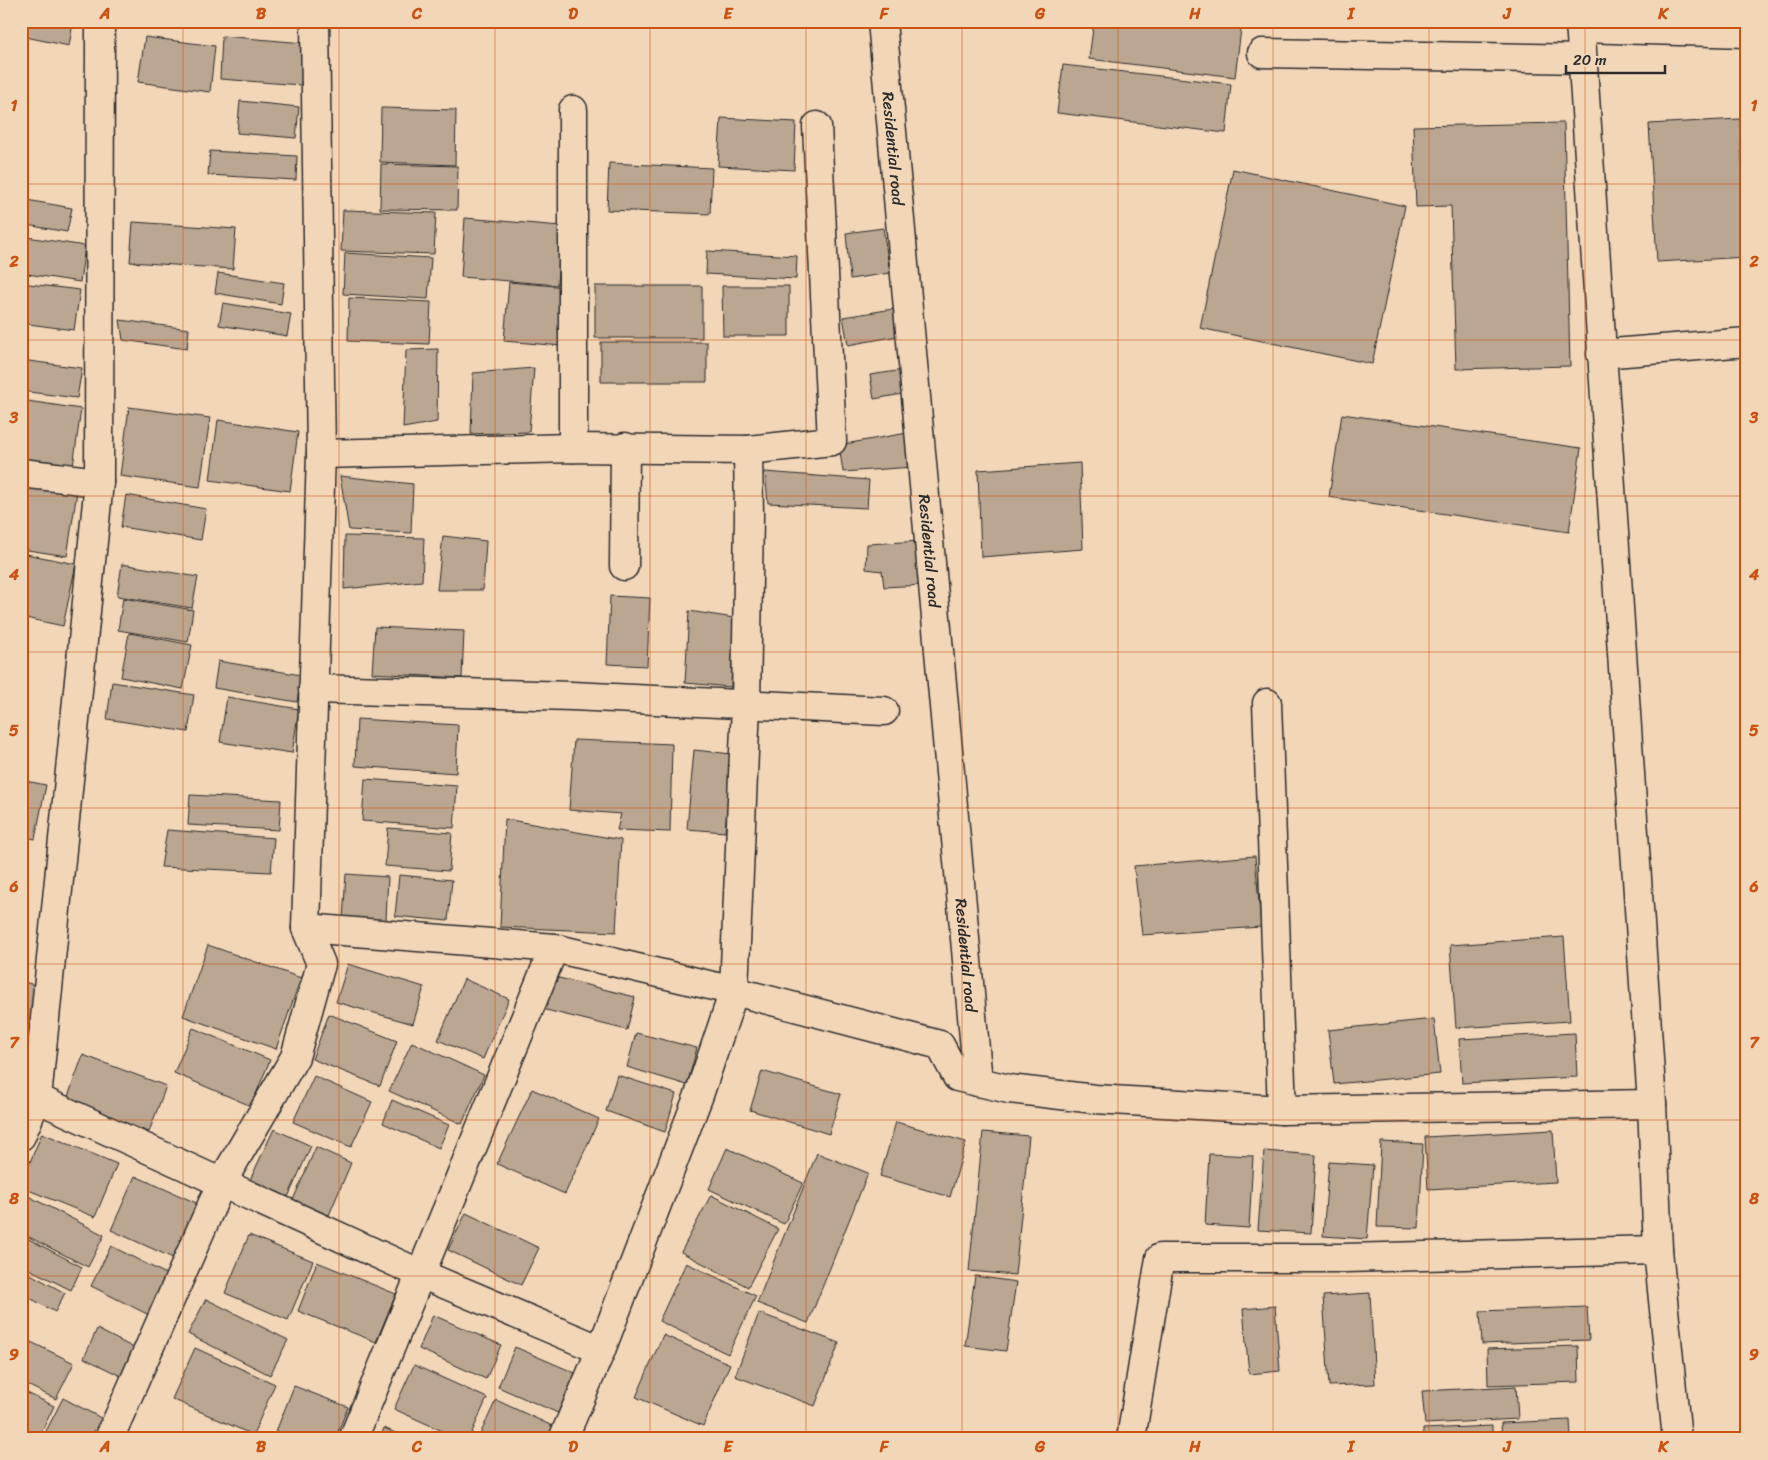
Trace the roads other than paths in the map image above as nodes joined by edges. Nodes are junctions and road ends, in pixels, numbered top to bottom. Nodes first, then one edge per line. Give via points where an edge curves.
1 (100, 21) edge
2 (314, 21) edge
3 (882, 21) edge
4 (1580, 25) edge
5 (1747, 33) edge
6 (1262, 53) dead end
7 (1582, 59) junction
8 (573, 110) dead end
9 (817, 126) dead end
10 (1747, 342) edge
11 (1601, 354) junction
12 (625, 447) junction
13 (573, 448) junction
14 (748, 450) junction
15 (321, 454) junction
16 (21, 473) edge
17 (99, 482) junction
18 (624, 566) dead end
19 (312, 689) junction
20 (1267, 703) dead end
21 (746, 704) junction
22 (884, 711) dead end
23 (306, 928) junction
24 (554, 948) junction
25 (734, 991) junction
26 (978, 1082) junction
27 (29, 1094) edge
28 (1652, 1104) junction
29 (1282, 1110) junction
30 (21, 1136) edge
31 (222, 1182) junction
32 (1658, 1250) junction
33 (421, 1274) junction
34 (601, 1350) junction
35 (109, 1439) edge
36 (353, 1439) edge
37 (563, 1439) edge
38 (1131, 1439) edge
39 (1677, 1439) edge

1 - 17 main road
2 - 15 main road
3 - 26 main road, Residential road
4 - 5 main road
4 - 7 main road
6 - 7 main road
7 - 11 main road
8 - 13 main road
9 - 14 main road via 832,441
10 - 11 main road
11 - 28 main road
12 - 13 main road
12 - 14 main road
12 - 18 main road
13 - 15 main road
14 - 21 main road
15 - 19 main road
16 - 17 main road
17 - 27 main road
19 - 21 main road via 563,695
19 - 23 main road
20 - 29 main road
21 - 22 main road
21 - 25 main road
23 - 24 main road
23 - 31 main road via 321,964 295,1058
24 - 25 main road
24 - 33 main road
25 - 26 main road via 940,1045 957,1077
25 - 34 main road via 699,1095
26 - 29 main road via 1095,1100
27 - 30 main road
27 - 31 main road
28 - 29 main road
28 - 32 main road
31 - 33 main road
31 - 35 main road
32 - 38 main road via 1345,1258 1160,1258
32 - 39 main road
33 - 34 main road
33 - 36 main road
34 - 37 main road

